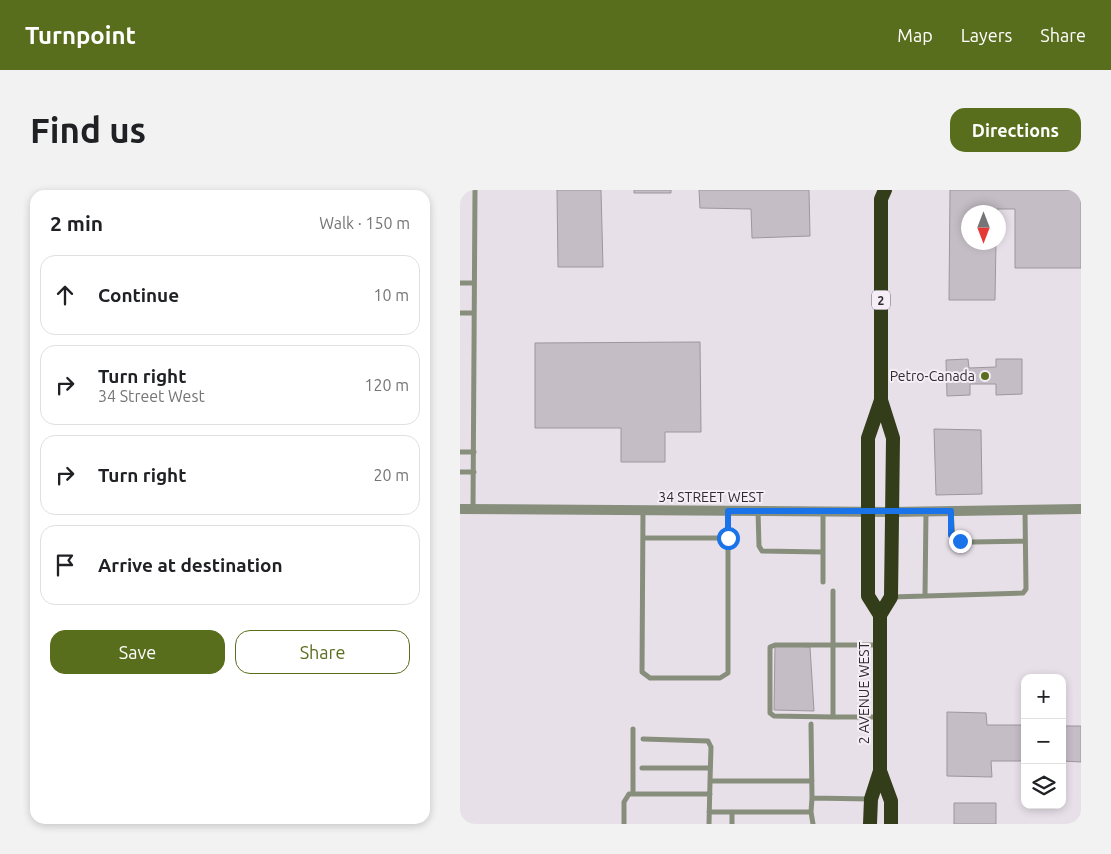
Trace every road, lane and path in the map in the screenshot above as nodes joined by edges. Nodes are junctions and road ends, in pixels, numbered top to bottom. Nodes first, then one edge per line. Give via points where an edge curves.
1 (475, 190) edge
2 (881, 193) edge
3 (460, 283) edge
4 (474, 283) junction
5 (460, 312) edge
6 (474, 313) junction
7 (881, 400) junction
8 (460, 452) edge
9 (474, 452) junction
10 (460, 472) edge
11 (474, 472) junction
12 (460, 509) edge
13 (473, 509) junction
14 (1081, 509) edge
15 (643, 510) junction
16 (1025, 510) junction
17 (728, 511) junction
18 (758, 511) junction
19 (823, 511) junction
20 (868, 511) junction
21 (951, 511) junction
22 (892, 512) junction
23 (926, 512) junction
24 (643, 538) junction
25 (728, 538) junction
26 (1025, 541) junction
27 (823, 552) junction
28 (823, 582) dead end
29 (833, 591) dead end
30 (925, 596) junction
31 (891, 597) junction
32 (880, 615) junction
33 (833, 645) junction
34 (880, 645) junction
35 (833, 717) junction
36 (880, 717) junction
37 (811, 724) dead end
38 (633, 729) dead end
39 (643, 739) dead end
40 (642, 768) dead end
41 (710, 768) junction
42 (880, 771) junction
43 (710, 781) junction
44 (812, 781) junction
45 (633, 794) junction
46 (710, 794) junction
47 (812, 798) junction
48 (871, 799) junction
49 (709, 812) junction
50 (732, 812) junction
51 (811, 812) junction
52 (624, 824) edge
53 (709, 824) edge
54 (732, 824) edge
55 (813, 824) edge
56 (870, 824) edge
57 (891, 824) edge

1 - 4 lane
2 - 7 highway, 2 AVENUE WEST / 2
3 - 4 lane
4 - 6 lane
5 - 6 lane
6 - 9 lane
7 - 20 highway, 2 AVENUE WEST / 2 via 868,438
7 - 22 highway, 2 AVENUE WEST / 2 via 893,438
8 - 9 lane
9 - 11 lane
10 - 11 lane
11 - 13 lane
12 - 13 street, 34 STREET WEST
13 - 15 street, 34 STREET WEST
14 - 16 street, 34 STREET WEST
15 - 17 street, 34 STREET WEST
15 - 24 lane
16 - 21 street, 34 STREET WEST
16 - 26 lane
17 - 18 street, 34 STREET WEST
17 - 25 lane
18 - 19 street, 34 STREET WEST
18 - 27 lane via 762,551
19 - 20 street, 34 STREET WEST
19 - 27 lane
20 - 22 street, 34 STREET WEST
20 - 32 highway, 2 AVENUE WEST / 2 via 868,596
21 - 23 street, 34 STREET WEST
21 - 26 lane via 953,538 969,542
22 - 23 street, 34 STREET WEST
22 - 31 highway, 2 AVENUE WEST / 2
23 - 30 lane
24 - 25 lane
24 - 25 lane via 642,672 650,678 720,678 728,673
26 - 30 lane via 1026,588 1023,593
27 - 28 lane
29 - 33 lane
30 - 31 lane
31 - 32 highway
32 - 34 highway, 2 AVENUE WEST / 2
33 - 34 lane
33 - 35 lane
33 - 35 lane via 772,645 770,650 770,713 774,716
34 - 36 highway, 2 AVENUE WEST / 2
35 - 36 lane
36 - 42 highway, 2 AVENUE WEST / 2
37 - 44 lane
38 - 45 lane
39 - 41 lane via 705,739 710,747
40 - 41 lane
41 - 43 lane
42 - 48 highway, 2 AVENUE WEST / 2
42 - 57 highway, 2 AVENUE WEST / 2 via 891,801
43 - 44 lane
43 - 46 lane
44 - 47 lane
45 - 46 lane
45 - 52 lane via 629,794 624,802
46 - 49 lane
47 - 48 lane
47 - 51 lane
48 - 56 highway, 2 AVENUE WEST / 2
49 - 50 lane
49 - 53 lane
50 - 51 lane
50 - 54 lane
51 - 55 lane

